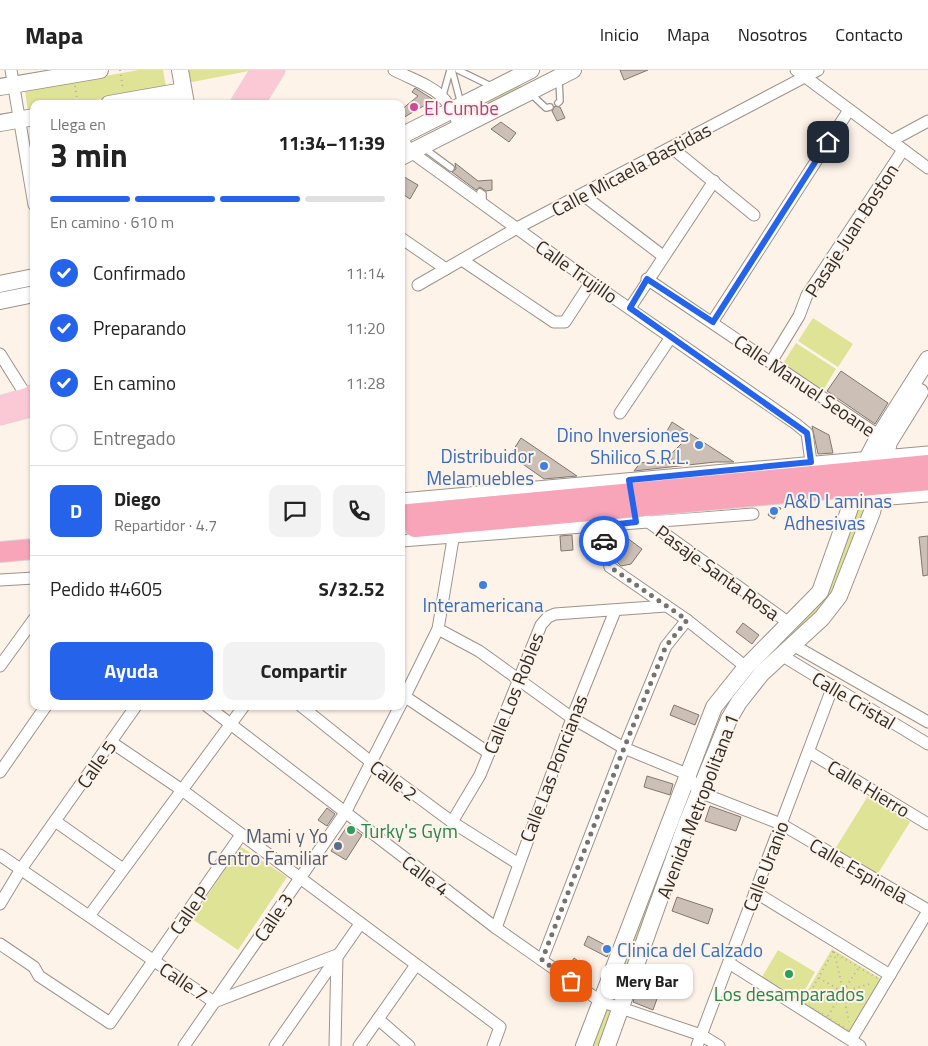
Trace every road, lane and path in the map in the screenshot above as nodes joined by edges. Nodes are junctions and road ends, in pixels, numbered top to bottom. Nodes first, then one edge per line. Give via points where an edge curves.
1 (100, 70) edge
2 (120, 70) edge
3 (180, 70) edge
4 (260, 70) edge
5 (276, 70) edge
6 (394, 70) edge
7 (451, 70) edge
8 (458, 70) edge
9 (818, 70) edge
10 (526, 73) edge
11 (566, 73) edge
12 (801, 73) edge
13 (74, 74) junction
14 (8, 80) edge
15 (495, 88) junction
16 (530, 92) junction
17 (443, 95) junction
18 (185, 97) edge
19 (77, 100) edge
20 (126, 100) edge
21 (141, 100) edge
22 (241, 100) edge
23 (257, 100) edge
24 (558, 103) dead end
25 (457, 107) junction
26 (550, 107) dead end
27 (849, 110) junction
28 (27, 118) edge
29 (928, 121) edge
30 (0, 123) edge
31 (460, 128) junction
32 (405, 135) edge
33 (891, 141) junction
34 (672, 148) junction
35 (903, 150) junction
36 (412, 152) edge
37 (30, 155) edge
38 (928, 168) edge
39 (436, 170) junction
40 (714, 182) junction
41 (480, 192) dead end
42 (583, 195) junction
43 (483, 204) junction
44 (754, 215) dead end
45 (517, 228) junction
46 (405, 241) edge
47 (663, 256) junction
48 (462, 260) junction
49 (446, 269) junction
50 (30, 278) edge
51 (647, 279) junction
52 (591, 282) junction
53 (0, 284) edge
54 (418, 284) dead end
55 (30, 295) edge
56 (0, 301) edge
57 (630, 308) junction
58 (713, 322) junction
59 (671, 337) junction
60 (0, 354) edge
61 (928, 359) edge
62 (771, 362) junction
63 (928, 379) edge
64 (30, 396) edge
65 (30, 399) edge
66 (30, 400) edge
67 (0, 404) edge
68 (620, 413) dead end
69 (0, 416) edge
70 (928, 452) edge
71 (811, 462) junction
72 (928, 465) edge
73 (873, 471) junction
74 (743, 476) junction
75 (928, 480) edge
76 (928, 496) edge
77 (405, 499) edge
78 (635, 505) junction
79 (753, 514) dead end
80 (405, 515) edge
81 (543, 524) junction
82 (601, 526) junction
83 (405, 528) edge
84 (453, 539) junction
85 (405, 541) edge
86 (30, 549) edge
87 (0, 552) edge
88 (30, 562) edge
89 (0, 565) edge
90 (30, 578) edge
91 (0, 580) edge
92 (666, 606) junction
93 (616, 611) junction
94 (687, 620) junction
95 (789, 623) junction
96 (30, 625) edge
97 (438, 629) junction
98 (787, 650) junction
99 (813, 656) junction
100 (0, 666) edge
101 (746, 667) junction
102 (804, 670) junction
103 (519, 680) junction
104 (833, 686) junction
105 (405, 694) edge
106 (405, 702) edge
107 (43, 710) edge
108 (133, 710) edge
109 (212, 710) edge
110 (241, 710) edge
111 (306, 710) edge
112 (397, 710) edge
113 (572, 718) junction
114 (928, 722) edge
115 (230, 725) junction
116 (111, 742) junction
117 (928, 744) edge
118 (624, 748) junction
119 (809, 752) junction
120 (489, 753) junction
121 (371, 762) junction
122 (0, 772) edge
123 (687, 774) junction
124 (182, 790) junction
125 (699, 792) junction
126 (345, 813) junction
127 (55, 821) junction
128 (452, 822) junction
129 (781, 824) junction
130 (928, 824) edge
131 (241, 835) junction
132 (0, 855) edge
133 (517, 863) junction
134 (20, 869) junction
135 (123, 869) junction
136 (299, 879) junction
137 (756, 892) junction
138 (0, 904) edge
139 (928, 911) edge
140 (88, 916) junction
141 (360, 924) junction
142 (496, 928) junction
143 (0, 944) edge
144 (834, 952) junction
145 (337, 955) junction
146 (153, 960) junction
147 (542, 960) junction
148 (729, 963) junction
149 (416, 965) junction
150 (859, 967) junction
151 (818, 978) junction
152 (886, 978) junction
153 (842, 986) junction
154 (846, 987) junction
155 (838, 989) junction
156 (849, 990) junction
157 (838, 993) junction
158 (848, 995) junction
159 (840, 996) junction
160 (844, 998) junction
161 (600, 1001) junction
162 (214, 1002) junction
163 (804, 1003) junction
164 (866, 1007) junction
165 (621, 1008) junction
166 (827, 1017) junction
167 (378, 1019) junction
168 (854, 1039) edge
169 (699, 1041) edge
170 (184, 1046) edge
171 (275, 1046) edge
172 (335, 1046) edge
173 (359, 1046) edge
174 (409, 1046) edge
175 (493, 1046) edge
176 (584, 1046) edge
177 (607, 1046) edge
178 (719, 1046) edge

1 - 13 main road
2 - 20 path
3 - 18 main road
4 - 22 main road
5 - 23 main road
6 - 17 street
7 - 17 lane
7 - 25 lane
8 - 15 lane
9 - 12 street, Calle Micaela Bastidas
10 - 15 main road
10 - 16 main road
11 - 16 main road
11 - 24 lane
12 - 27 street
12 - 34 street, Calle Micaela Bastidas
13 - 14 main road
13 - 19 path
14 - 28 street
15 - 25 main road
16 - 26 lane via 546,108
16 - 31 main road
17 - 25 street
18 - 21 main road
25 - 31 street
25 - 32 main road
27 - 33 street
27 - 58 street
28 - 30 main road
28 - 37 street
29 - 33 street
31 - 36 main road
33 - 35 street
34 - 40 street
34 - 42 street, Calle Micaela Bastidas
35 - 38 street
35 - 62 street, Pasaje Juan Boston via 807,295 799,316
36 - 39 street, Calle Trujillo
36 - 39 lane via 450,167
39 - 43 street, Calle Trujillo
40 - 44 street
40 - 47 street
41 - 43 lane
42 - 45 street, Calle Micaela Bastidas
42 - 47 street
43 - 45 street, Calle Trujillo
45 - 48 street, Calle Micaela Bastidas
45 - 52 street, Calle Trujillo
46 - 49 street
47 - 51 street
48 - 49 street, Calle Micaela Bastidas
48 - 52 street via 554,322 565,322
49 - 54 street, Calle Micaela Bastidas
50 - 53 main road
51 - 57 street
51 - 58 street, Calle Manuel Seoane
52 - 57 street, Calle Trujillo
55 - 56 main road
57 - 59 street, Calle Trujillo
58 - 62 street, Calle Manuel Seoane
59 - 68 street
59 - 71 street, Calle Trujillo via 807,433
60 - 64 street
61 - 73 main road
62 - 73 street, Calle Manuel Seoane
63 - 73 main road
65 - 67 main road
66 - 69 main road
70 - 73 street
71 - 73 street
71 - 74 street
72 - 73 highway
73 - 74 highway
73 - 75 highway
73 - 76 street
73 - 78 highway
73 - 95 main road, Avenida Metropolitana 1 via 820,592
73 - 98 main road, Avenida Metropolitana 1 via 839,596 822,618
74 - 78 highway via 657,484
77 - 78 street
78 - 79 street
78 - 80 highway
78 - 81 highway
78 - 82 street
78 - 95 street, Pasaje Santa Rosa
81 - 82 street
81 - 83 highway
81 - 84 street
82 - 92 street via 610,567
84 - 85 street
84 - 97 street, Calle 3
86 - 87 highway
88 - 89 highway
90 - 91 street
92 - 93 street, Calle Los Robles
92 - 94 street
93 - 103 street, Calle Los Robles via 548,617 541,625
93 - 113 street, Calle Las Poncianas
94 - 101 street
94 - 118 street via 666,646
95 - 101 main road, Avenida Metropolitana 1
96 - 100 street
97 - 103 street via 479,651
97 - 105 street, Calle 3
98 - 99 street
98 - 102 street, Calle Cristal
98 - 125 main road, Avenida Metropolitana 1 via 762,673 739,702 721,736
99 - 102 street
99 - 114 street
101 - 123 main road, Avenida Metropolitana 1 via 714,706
102 - 104 street, Calle Cristal
103 - 113 street
103 - 120 street, Calle Los Robles
104 - 117 street, Calle Cristal
104 - 119 street, Calle Uranio
106 - 120 street
107 - 122 street
108 - 116 street, Calle 5
109 - 115 street, Calle 4
110 - 115 street
111 - 121 street, Calle 2
112 - 121 street, Calle 3
113 - 118 street
113 - 133 street, Calle Las Poncianas
115 - 124 street
115 - 126 street, Calle 4
116 - 124 street
116 - 127 street, Calle 5
118 - 123 street
118 - 147 street
119 - 129 street, Calle Uranio
119 - 130 street, Calle Hierro
120 - 128 street, Calle Los Robles
121 - 126 street, Calle 3
121 - 128 street, Calle 2
123 - 125 street
123 - 161 main road, Avenida Metropolitana 1
124 - 131 street
124 - 135 street
125 - 129 street, Calle Espinela
125 - 165 main road, Avenida Metropolitana 1
126 - 136 street, Calle 3
126 - 142 street, Calle 4
127 - 134 street, Calle 5
127 - 135 street
128 - 133 street, Calle 2
129 - 137 street, Calle Uranio
129 - 139 street, Calle Espinela
131 - 136 street
131 - 146 street, Calle P
132 - 134 street, Calle 7
133 - 142 street, Calle Las Poncianas
134 - 138 street, Calle 5
134 - 140 street, Calle 7
135 - 140 street
136 - 141 street
136 - 162 street, Calle 3
137 - 148 street, Calle Uranio
137 - 152 street
139 - 152 street
140 - 146 street, Calle 7
141 - 145 street
141 - 149 street
142 - 147 street, Calle 4
143 - 146 street via 34,967 39,976 110,1023
144 - 150 path
144 - 151 path
144 - 153 path
145 - 162 street, Calle 7
145 - 171 street
145 - 172 street
146 - 162 street, Calle 7
147 - 161 street, Calle 4
148 - 168 street
148 - 169 street, Calle Uranio
149 - 167 street
149 - 175 street via 500,1028
150 - 152 path
150 - 154 path
151 - 155 path
151 - 163 path
152 - 156 path
152 - 164 path
152 - 168 street
153 - 154 path
153 - 155 path
154 - 156 path
155 - 157 path
156 - 158 path
157 - 159 path
157 - 163 path
158 - 160 path
158 - 164 path
159 - 160 path
159 - 166 path
160 - 168 path
161 - 165 street, Calle 4
161 - 176 main road, Avenida Metropolitana 1
162 - 170 street, Calle 3
163 - 166 path
164 - 168 path
165 - 169 street, Calle 4
165 - 177 main road, Avenida Metropolitana 1
166 - 168 path
167 - 173 street
167 - 174 street
169 - 178 street, Calle 4

